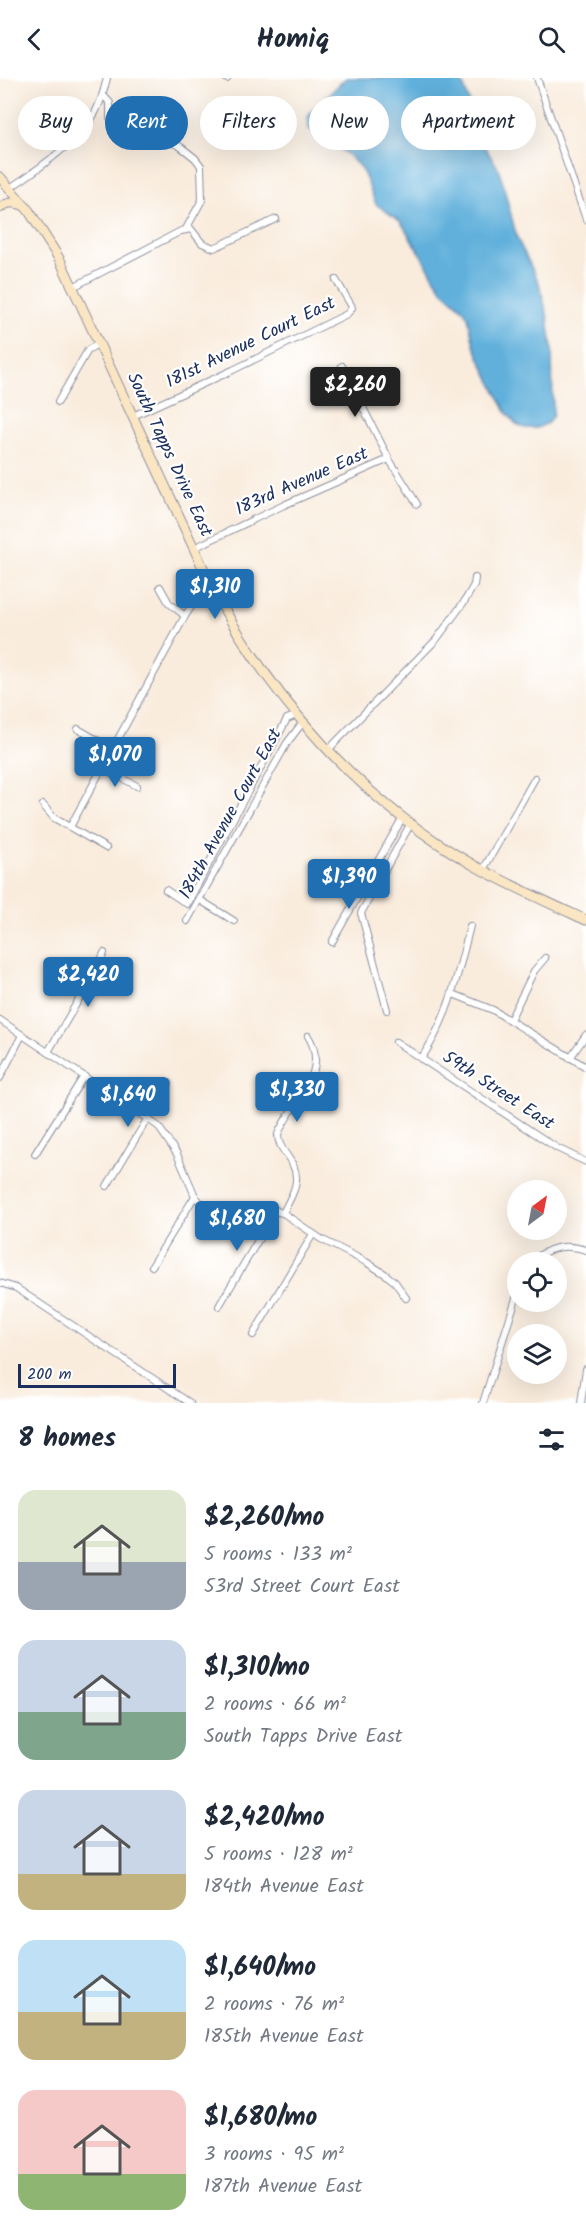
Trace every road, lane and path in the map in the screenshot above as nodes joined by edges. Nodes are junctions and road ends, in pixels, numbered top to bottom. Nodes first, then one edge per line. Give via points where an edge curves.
1 (107, 78) edge
2 (537, 78) edge
3 (102, 94) junction
4 (0, 177) edge
5 (10, 188) junction
6 (0, 201) edge
7 (26, 207) junction
8 (0, 208) edge
9 (276, 219) dead end
10 (586, 219) edge
11 (186, 229) junction
12 (336, 280) dead end
13 (73, 287) junction
14 (99, 343) junction
15 (342, 366) dead end
16 (58, 402) dead end
17 (133, 416) junction
18 (389, 459) junction
19 (417, 504) dead end
20 (194, 548) junction
21 (475, 578) dead end
22 (160, 587) dead end
23 (212, 587) junction
24 (185, 616) junction
25 (300, 718) junction
26 (78, 729) dead end
27 (113, 749) junction
28 (328, 750) junction
29 (103, 768) junction
30 (535, 778) dead end
31 (137, 786) dead end
32 (43, 805) dead end
33 (407, 820) junction
34 (70, 827) junction
35 (105, 848) dead end
36 (483, 870) junction
37 (166, 890) dead end
38 (200, 900) junction
39 (586, 920) edge
40 (188, 921) dead end
41 (234, 921) dead end
42 (470, 926) dead end
43 (332, 942) dead end
44 (545, 958) dead end
45 (453, 994) junction
46 (387, 1010) dead end
47 (0, 1020) edge
48 (510, 1020) junction
49 (22, 1035) junction
50 (586, 1035) edge
51 (308, 1036) dead end
52 (396, 1042) dead end
53 (47, 1051) junction
54 (570, 1058) junction
55 (421, 1059) junction
56 (586, 1067) edge
57 (84, 1076) junction
58 (0, 1078) edge
59 (169, 1083) dead end
60 (148, 1118) junction
61 (35, 1154) dead end
62 (586, 1162) edge
63 (107, 1186) dead end
64 (195, 1196) junction
65 (280, 1211) junction
66 (313, 1234) junction
67 (586, 1250) edge
68 (546, 1252) edge
69 (152, 1266) dead end
70 (0, 1283) edge
71 (406, 1298) dead end
72 (219, 1306) dead end
73 (512, 1312) edge
74 (253, 1335) dead end
75 (586, 1369) edge
76 (190, 1403) edge
77 (483, 1403) edge
78 (581, 1403) edge

1 - 3 street
2 - 10 street
3 - 5 street via 93,117 79,134
3 - 11 street via 110,103 110,118 126,132 136,137 153,132 199,161 202,200
4 - 5 street, South Tapps Drive East
5 - 6 street
5 - 7 street, South Tapps Drive East
7 - 8 street via 13,202
7 - 13 street, South Tapps Drive East
9 - 11 street via 214,248 199,241 193,230
11 - 13 street
12 - 17 street, 181st Avenue Court East via 352,308 347,314
13 - 14 street, South Tapps Drive East
14 - 16 street via 88,350
14 - 17 street, South Tapps Drive East
15 - 18 street
17 - 20 street, South Tapps Drive East
18 - 19 street
18 - 20 street, 183rd Avenue East
20 - 23 street, South Tapps Drive East
21 - 28 street via 464,602 436,640
22 - 24 street
23 - 24 street via 198,596
23 - 25 street, South Tapps Drive East via 250,651
24 - 27 street
25 - 28 street, South Tapps Drive East
25 - 37 street via 287,719 187,904
25 - 38 street, 184th Avenue Court East
26 - 27 street
27 - 29 street
28 - 33 street, South Tapps Drive East
29 - 31 street
29 - 34 street
30 - 36 street
32 - 34 street via 54,818
33 - 36 street, South Tapps Drive East
33 - 43 street
33 - 46 street via 361,913
34 - 35 street
36 - 39 street, South Tapps Drive East
38 - 40 street, 184th Avenue Court East
38 - 41 street
42 - 45 street
44 - 48 street via 534,971
45 - 48 street
45 - 55 street via 441,1027
47 - 49 street
48 - 54 street
49 - 53 street
49 - 58 street
50 - 54 street
51 - 65 street via 314,1046 314,1072 278,1134 278,1142 296,1177 293,1192
52 - 55 street, 59th Street East
53 - 53 street via 98,967 104,953
53 - 57 street
54 - 56 street
55 - 62 street, 59th Street East via 557,1148
57 - 60 street
57 - 61 street
59 - 60 street
60 - 63 street
60 - 64 street via 163,1131 177,1154
64 - 65 street via 204,1208 217,1215 261,1208
64 - 69 street
65 - 66 street
65 - 72 street
66 - 71 street via 385,1274
66 - 74 street
67 - 68 street via 570,1246
70 - 76 street via 16,1288
73 - 77 street
75 - 78 street

